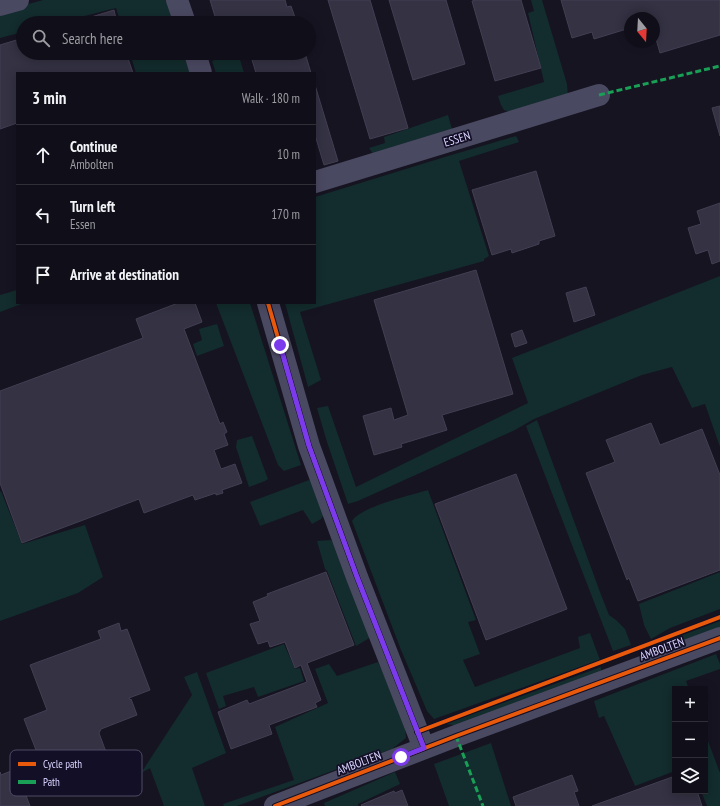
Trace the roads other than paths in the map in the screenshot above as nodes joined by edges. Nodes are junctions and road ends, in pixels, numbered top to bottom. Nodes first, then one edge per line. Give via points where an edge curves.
1 (18, 0) edge
2 (177, 0) edge
3 (0, 5) edge
4 (183, 16) edge
5 (197, 60) edge
6 (201, 72) edge
7 (599, 95) dead end
8 (316, 182) edge
9 (268, 304) edge
10 (720, 638) edge
11 (424, 748) junction
12 (275, 806) edge

1 - 3 street
2 - 4 street
5 - 6 street
7 - 8 street, ESSEN
9 - 11 street via 309,446
10 - 11 street, AMBOLTEN
11 - 12 street, AMBOLTEN

